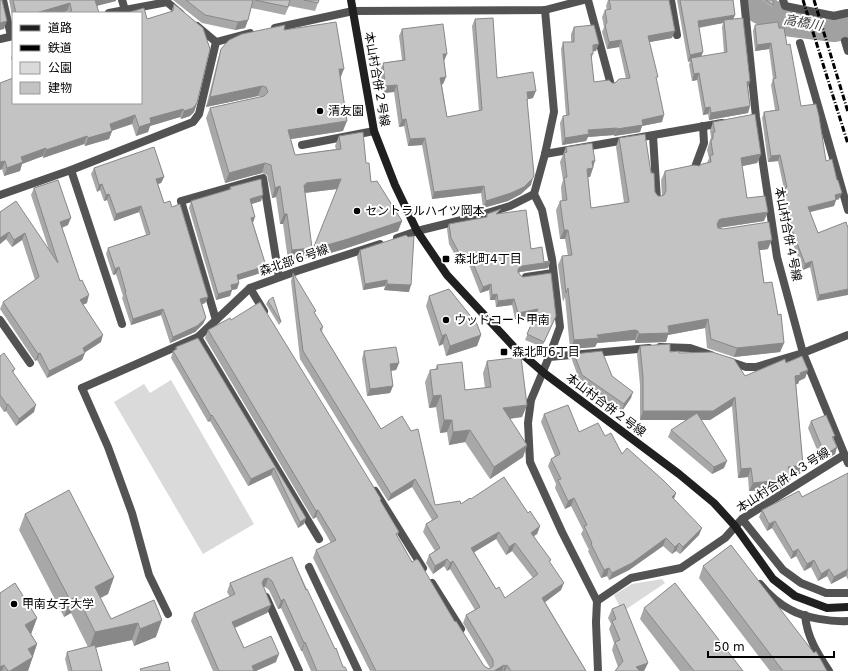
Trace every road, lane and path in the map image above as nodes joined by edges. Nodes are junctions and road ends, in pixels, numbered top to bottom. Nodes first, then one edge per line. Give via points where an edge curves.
1 (1, 0) edge
2 (122, 0) edge
3 (351, 0) edge
4 (584, 0) edge
5 (588, 0) edge
6 (671, 0) edge
7 (744, 0) edge
8 (784, 3) edge
9 (125, 10) junction
10 (545, 10) junction
11 (353, 11) junction
12 (114, 12) edge
13 (848, 13) edge
14 (677, 35) dead end
15 (12, 36) edge
16 (0, 39) edge
17 (845, 41) dead end
18 (216, 42) junction
19 (800, 43) dead end
20 (848, 51) edge
21 (611, 85) edge
22 (733, 121) edge
23 (703, 126) junction
24 (374, 132) junction
25 (653, 136) junction
26 (302, 145) dead end
27 (545, 154) junction
28 (72, 170) junction
29 (694, 170) edge
30 (534, 194) junction
31 (0, 195) edge
32 (657, 200) edge
33 (848, 210) edge
34 (417, 231) junction
35 (554, 273) junction
36 (279, 277) junction
37 (521, 277) edge
38 (250, 288) junction
39 (267, 315) edge
40 (0, 320) edge
41 (216, 320) junction
42 (122, 324) dead end
43 (848, 335) edge
44 (198, 337) junction
45 (803, 353) junction
46 (549, 357) junction
47 (30, 363) dead end
48 (544, 372) junction
49 (846, 459) edge
50 (370, 483) edge
51 (742, 519) junction
52 (735, 526) junction
53 (319, 539) dead end
54 (309, 567) dead end
55 (753, 576) edge
56 (264, 592) edge
57 (848, 593) edge
58 (597, 601) junction
59 (848, 606) edge
60 (168, 614) dead end
61 (805, 615) junction
62 (848, 621) edge
63 (466, 637) edge
64 (299, 671) edge
65 (358, 671) edge
66 (598, 671) edge
67 (829, 671) edge

1 - 15 street
2 - 9 street
3 - 11 street, 本山村合併２号線
4 - 10 street
5 - 21 street
6 - 14 street
7 - 45 street, 本山村合併４号線 via 752,118 768,226
8 - 13 street via 834,16
9 - 12 street
9 - 18 street via 167,2
10 - 11 street
10 - 27 street via 554,112
11 - 18 street
11 - 24 street, 本山村合併２号線
15 - 16 street
17 - 20 street
18 - 28 street via 203,114 192,122
19 - 33 street
22 - 23 street
23 - 25 street
23 - 29 street via 704,142
24 - 26 street
24 - 34 street, 本山村合併２号線
25 - 27 street
25 - 32 street
27 - 30 street
28 - 31 street
28 - 42 street
30 - 34 street, 森北部６号線 via 510,206
30 - 35 street via 542,210
34 - 36 street, 森北部６号線
34 - 48 street, 本山村合併２号線 via 447,275 465,296 514,347
35 - 37 street
35 - 46 street via 560,327
36 - 38 street, 森北部６号線
36 - 41 street via 263,178 181,202
38 - 39 street
38 - 41 street, 森北部６号線
40 - 47 street
41 - 44 street, 森北部６号線
43 - 45 street
44 - 53 street
44 - 60 street, 森北部６号線 via 82,388 108,447 132,513 148,575
45 - 46 street via 746,368 690,348 655,348
45 - 49 street, 本山村合併４号線
46 - 48 street
48 - 52 street, 本山村合併２号線 via 679,474 714,503
48 - 58 street via 531,400 528,423 530,462
49 - 51 street, 本山村合併４３号線
50 - 63 street
51 - 52 street, 本山村合併４３号線
51 - 57 street via 783,570 801,583 826,593
52 - 58 street, 本山村合併４３号線 via 727,541 681,568 631,578
52 - 59 street, 本山村合併２号線 via 773,579 795,596 827,608
54 - 65 street
55 - 61 street via 767,592 791,610
56 - 64 street
58 - 66 street
61 - 62 street via 818,619
61 - 67 street via 806,630

